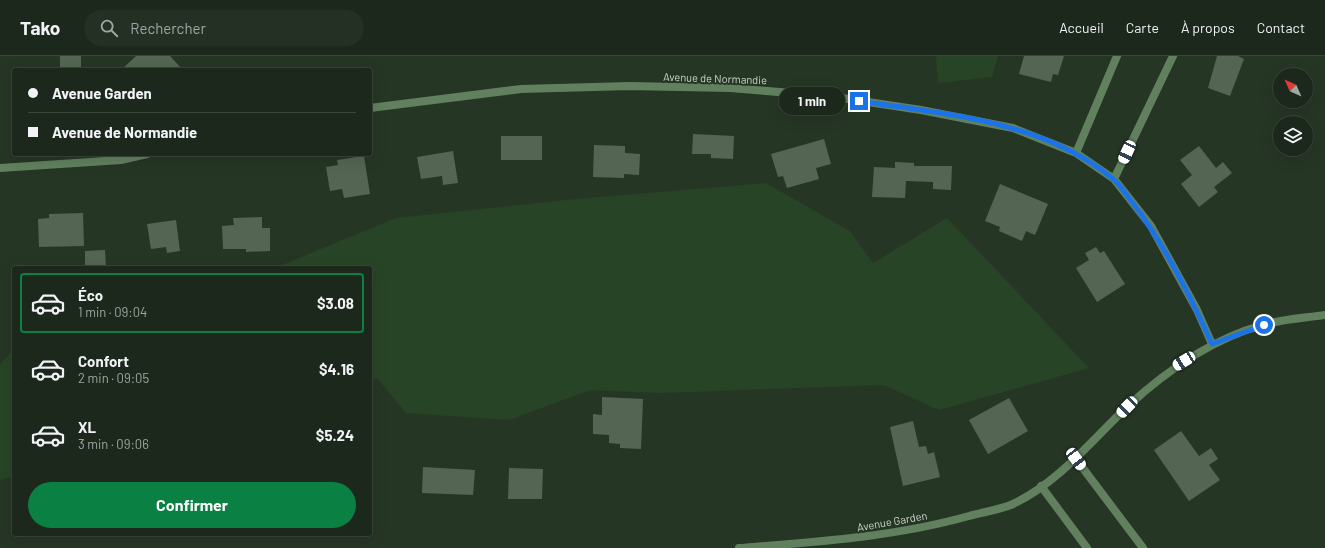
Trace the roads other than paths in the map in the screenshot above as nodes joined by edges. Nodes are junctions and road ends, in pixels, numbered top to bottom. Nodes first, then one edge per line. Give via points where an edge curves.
1 (1117, 56) edge
2 (1173, 56) edge
3 (372, 108) edge
4 (1076, 153) junction
5 (138, 156) edge
6 (0, 168) edge
7 (1114, 179) junction
8 (1325, 315) edge
9 (1212, 344) junction
10 (1076, 459) junction
11 (1041, 486) junction
12 (739, 548) edge
13 (1087, 548) edge
14 (1143, 548) edge

1 - 4 street
2 - 7 street
3 - 4 street, Avenue de Normandie via 521,89 629,86 730,88 828,96 921,110 1013,128
4 - 7 street, Avenue de Normandie
5 - 6 street via 120,160
7 - 9 street, Avenue de Normandie via 1150,226 1197,310
8 - 9 street, Avenue Garden via 1264,325
9 - 10 street, Avenue Garden via 1172,369 1127,407
10 - 11 street, Avenue Garden
10 - 14 street
11 - 12 street, Avenue Garden via 1012,504 943,523 854,539
11 - 13 street

